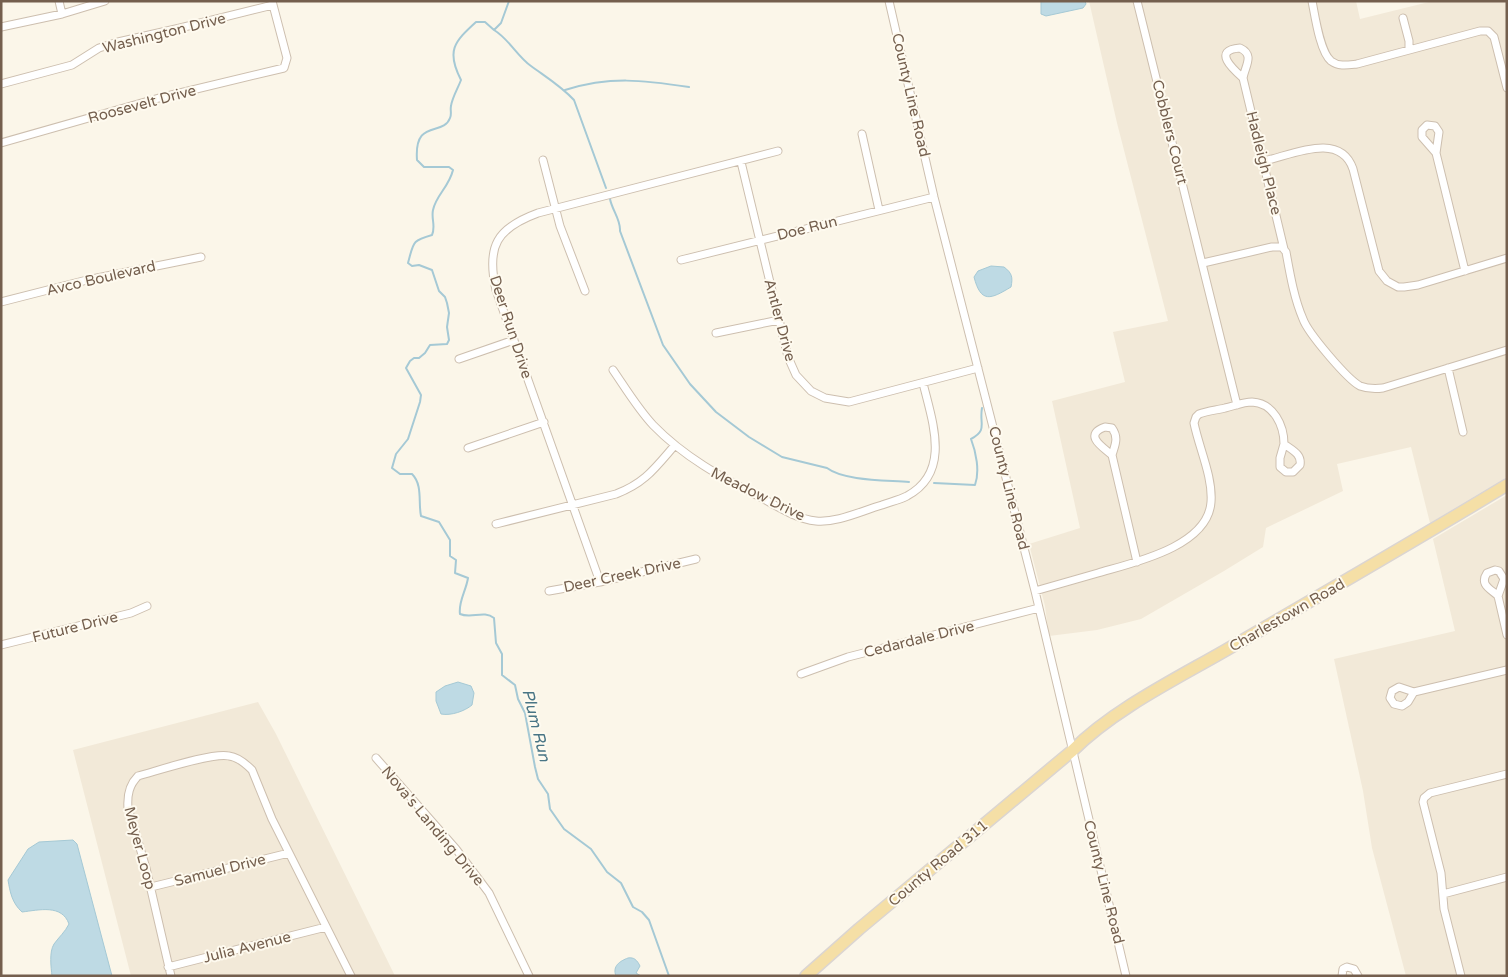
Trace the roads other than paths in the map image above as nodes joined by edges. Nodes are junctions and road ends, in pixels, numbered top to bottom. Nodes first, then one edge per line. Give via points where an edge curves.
1 (58, 1) edge
2 (105, 1) edge
3 (889, 1) edge
4 (1137, 1) edge
5 (1312, 1) edge
6 (272, 3) edge
7 (62, 14) junction
8 (1403, 18) dead end
9 (1, 27) edge
10 (1409, 49) junction
11 (1243, 78) dead end
12 (1, 84) edge
13 (1507, 88) edge
14 (862, 134) dead end
15 (1, 143) edge
16 (778, 151) dead end
17 (1436, 153) dead end
18 (543, 160) dead end
19 (1264, 161) junction
20 (741, 162) junction
21 (934, 197) junction
22 (554, 208) junction
23 (879, 210) junction
24 (759, 240) junction
25 (1284, 249) junction
26 (201, 256) dead end
27 (1507, 258) edge
28 (681, 260) dead end
29 (1203, 263) junction
30 (1465, 271) junction
31 (585, 291) dead end
32 (1, 302) edge
33 (779, 320) junction
34 (716, 334) dead end
35 (514, 340) junction
36 (1507, 350) edge
37 (459, 359) dead end
38 (978, 368) junction
39 (1448, 368) junction
40 (613, 370) dead end
41 (923, 383) junction
42 (1237, 405) junction
43 (544, 422) junction
44 (1463, 432) dead end
45 (1284, 444) dead end
46 (675, 445) junction
47 (468, 448) dead end
48 (1112, 455) dead end
49 (1507, 485) edge
50 (573, 504) junction
51 (496, 524) dead end
52 (696, 559) dead end
53 (1137, 562) junction
54 (600, 582) junction
55 (549, 591) dead end
56 (1035, 591) junction
57 (1498, 596) dead end
58 (147, 606) dead end
59 (1039, 608) junction
60 (1507, 635) edge
61 (1, 645) edge
62 (1507, 670) edge
63 (801, 674) dead end
64 (1414, 692) dead end
65 (1072, 751) junction
66 (376, 758) dead end
67 (1507, 774) edge
68 (289, 853) junction
69 (1507, 877) edge
70 (151, 888) junction
71 (1443, 894) junction
72 (326, 927) junction
73 (168, 967) junction
74 (171, 976) edge
75 (351, 976) edge
76 (529, 976) edge
77 (806, 976) edge
78 (1126, 976) edge
79 (1342, 976) edge
80 (1358, 976) edge
81 (1461, 976) edge

1 - 7 street
2 - 7 street
3 - 21 street, County Line Road
4 - 29 street, Cobblers Court
5 - 10 street via 1323,46 1336,64 1357,64
6 - 12 street, Washington Drive via 118,42 99,48 72,66
6 - 15 street, Roosevelt Drive via 286,58 284,68 158,98
7 - 9 street
8 - 10 street
10 - 13 street via 1480,30 1488,31 1494,38
11 - 19 street, Hadleigh Place
14 - 23 street
16 - 20 street, Deer Run Drive
17 - 30 street
18 - 22 street
19 - 25 street, Hadleigh Place
19 - 30 street via 1325,147 1345,155 1353,169 1382,277 1392,284 1411,286
20 - 22 street, Deer Run Drive
20 - 24 street, Antler Drive
21 - 23 street, Doe Run
21 - 38 street, County Line Road
22 - 31 street
22 - 35 street, Deer Run Drive via 512,224 502,235 493,254 496,290
23 - 24 street, Doe Run
24 - 28 street, Doe Run
24 - 33 street, Antler Drive
25 - 29 street via 1272,247
25 - 39 street, Hadleigh Place via 1304,323 1355,382 1371,389 1383,388
26 - 32 street, Avco Boulevard
27 - 30 street
29 - 42 street, Cobblers Court
33 - 34 street
33 - 41 street, Antler Drive via 796,375 811,391 824,398 849,402
35 - 37 street
35 - 43 street, Deer Run Drive
36 - 39 street, Hadleigh Place
38 - 41 street, Antler Drive
38 - 56 street, County Line Road
39 - 44 street
40 - 46 street, Meadow Drive via 652,424
41 - 46 street, Meadow Drive via 937,444 931,469 923,484 898,500 829,521 806,519 788,512 715,474
42 - 45 street via 1255,402 1270,409 1279,423
42 - 53 street via 1202,413 1194,420 1211,495 1210,510 1204,522 1195,532 1162,553
43 - 47 street
43 - 50 street, Deer Run Drive
46 - 50 street via 648,476 632,488
48 - 53 street
49 - 65 main road, Charlestown Road via 1160,688 1084,738
50 - 51 street
50 - 54 street, Deer Run Drive
52 - 54 street, Deer Creek Drive
53 - 56 street
54 - 55 street, Deer Creek Drive
56 - 59 street, County Line Road
57 - 60 street
58 - 61 street, Future Drive via 131,613
59 - 63 street, Cedardale Drive via 848,656
59 - 65 street, County Line Road
62 - 64 street
65 - 77 main road, County Road 311
65 - 78 street, County Line Road
66 - 76 street, Nova's Landing Drive via 456,849 489,893
67 - 71 street via 1430,793 1424,798
68 - 70 street, Samuel Drive
68 - 70 street, Meyer Loop via 252,770 246,764 227,755 196,760 138,776 129,790 128,808
68 - 72 street, Meyer Loop
69 - 71 street
70 - 73 street, Meyer Loop
71 - 81 street
72 - 73 street, Julia Avenue
72 - 75 street, Meyer Loop
73 - 74 street, Meyer Loop
79 - 80 street via 1343,969 1347,967 1354,969

